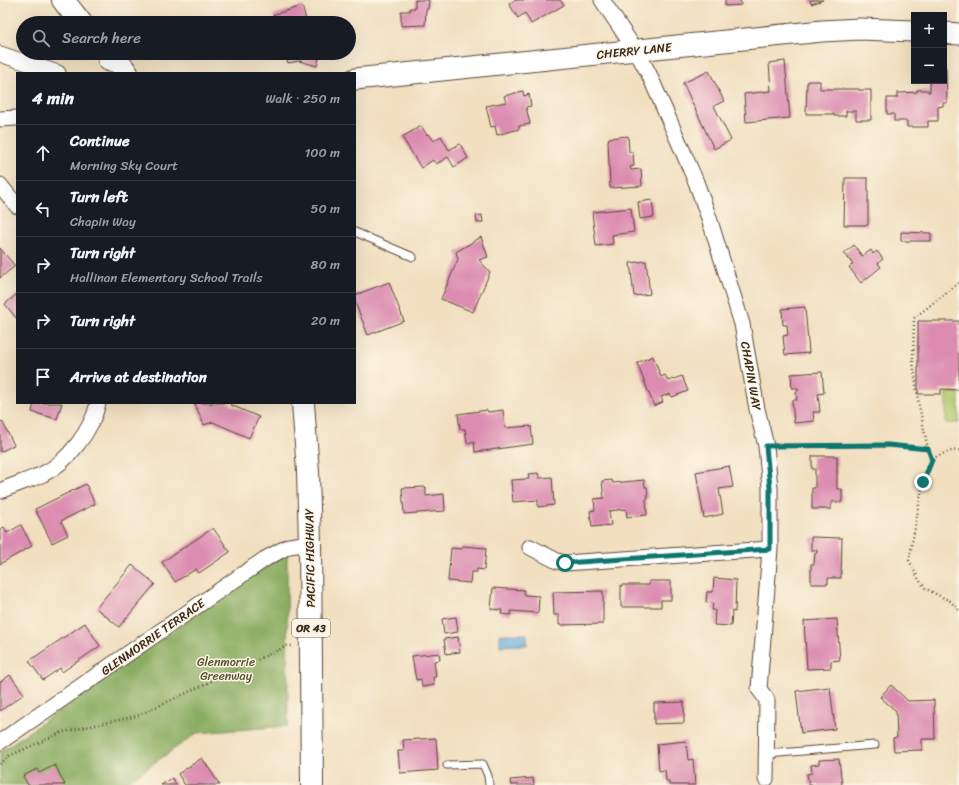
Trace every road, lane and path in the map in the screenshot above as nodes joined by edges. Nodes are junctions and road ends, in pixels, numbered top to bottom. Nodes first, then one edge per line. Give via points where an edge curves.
1 (63, 0) edge
2 (602, 0) edge
3 (76, 16) edge
4 (911, 31) edge
5 (947, 33) edge
6 (959, 34) edge
7 (636, 51) junction
8 (0, 54) edge
9 (16, 59) edge
10 (18, 60) edge
11 (108, 62) edge
12 (55, 72) edge
13 (126, 72) edge
14 (356, 79) edge
15 (16, 118) edge
16 (0, 119) edge
17 (0, 185) edge
18 (16, 205) edge
19 (356, 232) edge
20 (413, 257) dead end
21 (959, 283) edge
22 (98, 404) edge
23 (303, 404) edge
24 (766, 446) junction
25 (928, 449) junction
26 (959, 450) edge
27 (932, 460) junction
28 (0, 491) edge
29 (310, 543) junction
30 (530, 547) dead end
31 (770, 549) junction
32 (959, 610) edge
33 (311, 646) junction
34 (0, 742) edge
35 (875, 745) dead end
36 (766, 754) junction
37 (0, 764) edge
38 (447, 765) dead end
39 (766, 778) dead end
40 (312, 785) edge
41 (489, 785) edge

1 - 3 main road
2 - 7 street, CHAPIN WAY
4 - 7 street, CHERRY LANE via 822,31
5 - 6 street
7 - 14 street, CHERRY LANE
7 - 24 street, CHAPIN WAY via 681,147 711,225 742,324
8 - 9 street
10 - 12 street
11 - 13 main road via 118,61
15 - 16 street
17 - 18 street
19 - 20 lane
21 - 25 path via 914,318 913,363
22 - 28 street via 88,430 63,460 44,473
23 - 29 main road, PACIFIC HIGHWAY / OR 43
24 - 25 path via 888,445
24 - 31 street, CHAPIN WAY via 770,488
25 - 27 path
26 - 27 path via 945,452
27 - 32 path via 923,482 909,560 926,589 950,601
29 - 33 main road, PACIFIC HIGHWAY / OR 43
29 - 34 street, GLENMORRIE TERRACE via 289,546 265,559
30 - 31 street via 565,563
31 - 36 street, CHAPIN WAY via 759,689 767,700
33 - 37 path via 287,646 137,716 63,732 9,756
33 - 40 main road, PACIFIC HIGHWAY / OR 43
35 - 36 lane
36 - 39 street, CHAPIN WAY
38 - 41 lane via 483,764

